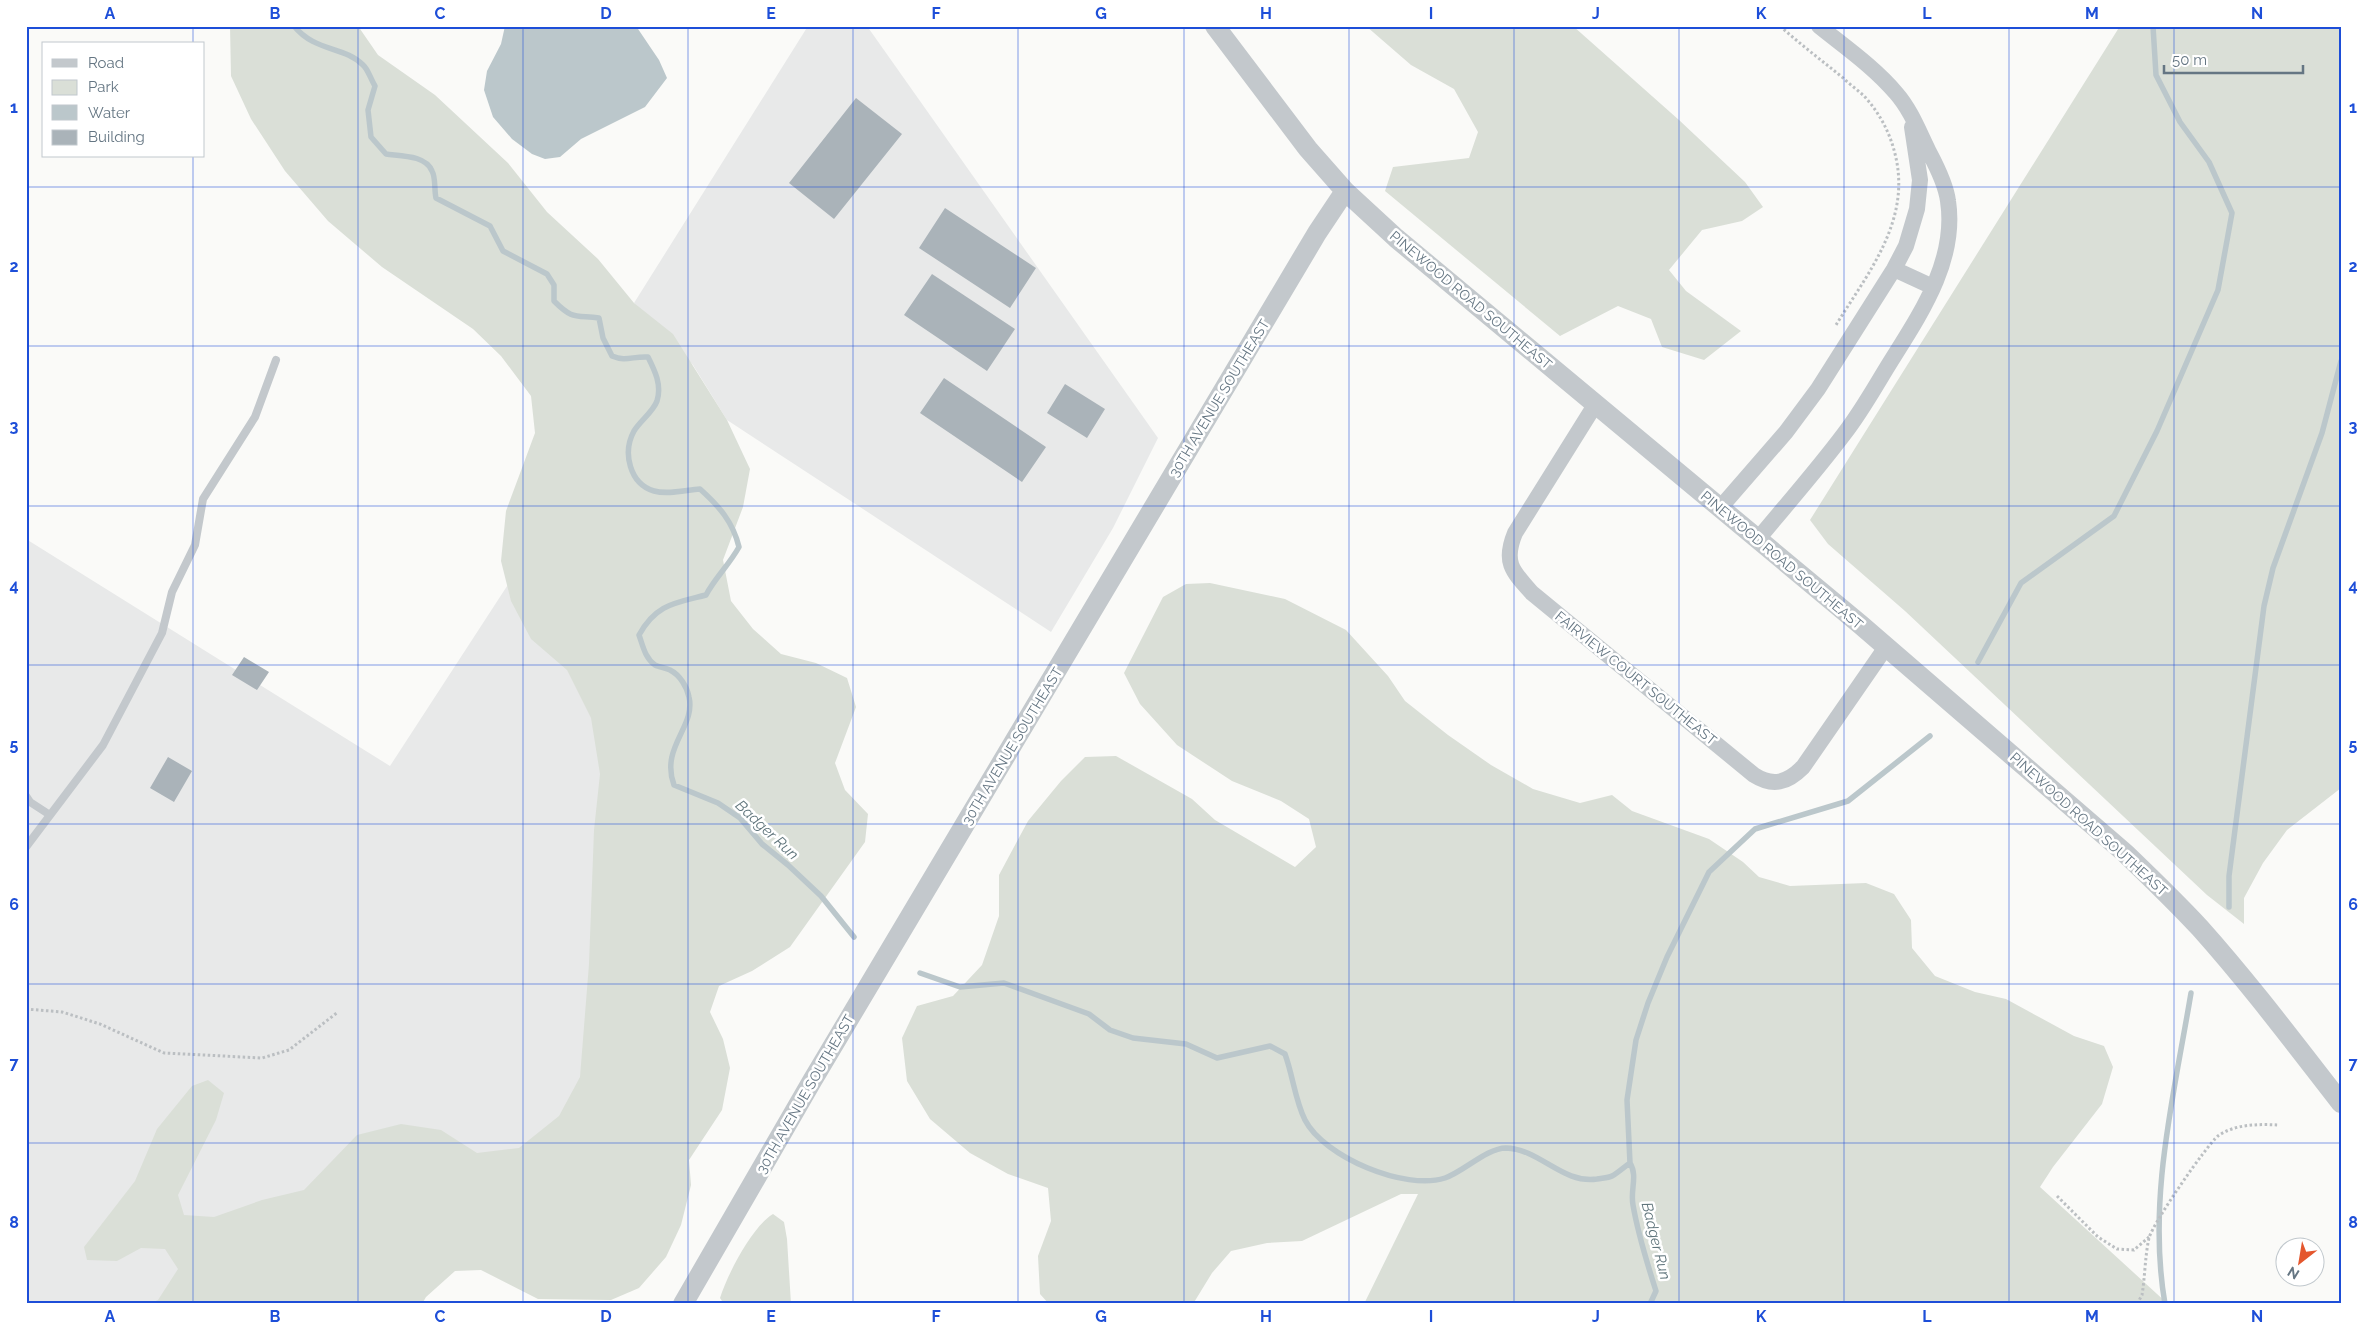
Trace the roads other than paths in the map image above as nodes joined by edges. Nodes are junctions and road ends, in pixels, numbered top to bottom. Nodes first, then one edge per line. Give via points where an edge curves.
1 (1215, 26) edge
2 (1819, 26) edge
3 (1909, 110) junction
4 (1345, 191) junction
5 (1894, 269) junction
6 (1933, 287) junction
7 (276, 360) dead end
8 (1595, 405) junction
9 (1720, 508) junction
10 (1758, 539) junction
11 (1886, 647) junction
12 (26, 796) edge
13 (50, 815) junction
14 (26, 847) edge
15 (2341, 1103) edge
16 (683, 1304) edge

1 - 4 street, PINEWOOD ROAD SOUTHEAST via 1292,128
2 - 3 street via 1882,78
3 - 5 street via 1920,180 1912,227
3 - 6 street via 1937,168 1948,200 1948,240
4 - 8 street, PINEWOOD ROAD SOUTHEAST via 1403,244
4 - 16 street, 30TH AVENUE SOUTHEAST via 817,1073
5 - 6 street
5 - 9 street via 1806,405
6 - 10 street via 1917,320 1846,433
7 - 13 lane via 255,417 203,500 195,545 172,592 162,633 103,745
8 - 9 street, PINEWOOD ROAD SOUTHEAST
8 - 11 street, FAIRVIEW COURT SOUTHEAST via 1510,543 1508,561 1512,571 1532,593 1765,781 1784,780 1803,767
9 - 10 street, PINEWOOD ROAD SOUTHEAST
10 - 11 street, PINEWOOD ROAD SOUTHEAST
11 - 15 street, PINEWOOD ROAD SOUTHEAST via 2158,885 2200,928
12 - 13 lane
13 - 14 lane

